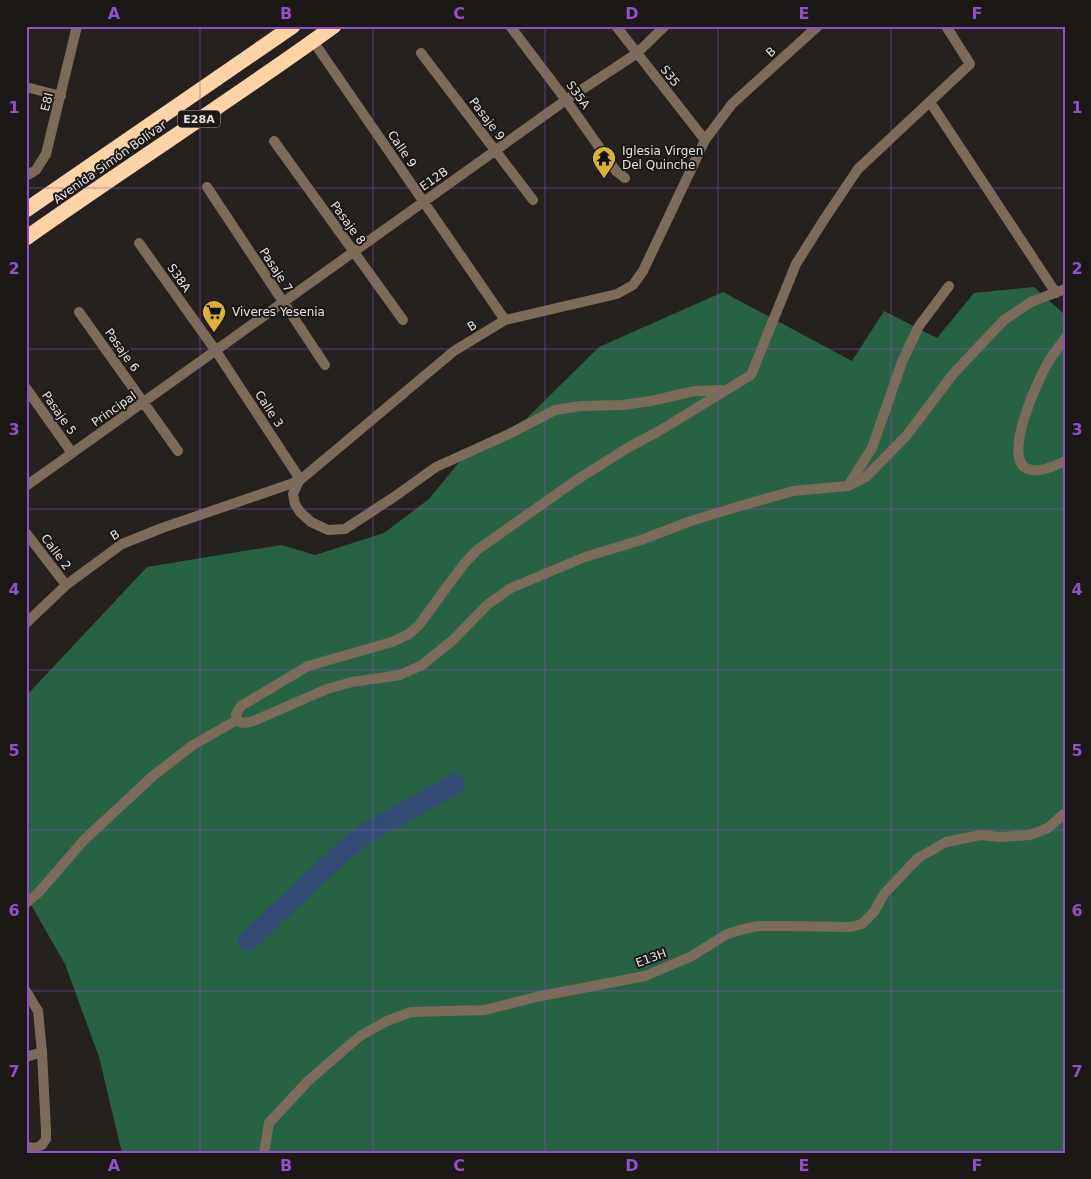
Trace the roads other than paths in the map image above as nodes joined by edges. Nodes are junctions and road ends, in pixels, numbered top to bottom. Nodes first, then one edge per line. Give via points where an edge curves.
1 (77, 26) edge
2 (293, 26) edge
3 (334, 26) edge
4 (510, 26) edge
5 (616, 26) edge
6 (665, 26) edge
7 (818, 26) edge
8 (946, 26) edge
9 (313, 41) junction
10 (422, 53) dead end
11 (636, 54) junction
12 (26, 87) edge
13 (61, 96) junction
14 (566, 100) junction
15 (930, 102) junction
16 (705, 140) junction
17 (274, 141) dead end
18 (496, 151) junction
19 (86, 169) junction
20 (26, 176) edge
21 (625, 178) dead end
22 (207, 187) dead end
23 (533, 200) dead end
24 (424, 202) junction
25 (26, 210) edge
26 (63, 212) junction
27 (26, 238) edge
28 (139, 243) dead end
29 (354, 252) junction
30 (949, 286) dead end
31 (1060, 291) edge
32 (282, 302) junction
33 (79, 312) dead end
34 (403, 320) dead end
35 (505, 320) junction
36 (1065, 338) edge
37 (216, 351) junction
38 (325, 365) dead end
39 (26, 388) edge
40 (723, 390) junction
41 (144, 403) junction
42 (178, 451) dead end
43 (72, 453) junction
44 (1065, 461) edge
45 (298, 481) junction
46 (26, 486) edge
47 (848, 486) junction
48 (26, 533) edge
49 (66, 585) junction
50 (26, 623) edge
51 (237, 720) junction
52 (1065, 813) edge
53 (26, 902) edge
54 (26, 992) edge
55 (42, 1052) junction
56 (26, 1057) edge
57 (26, 1147) edge
58 (264, 1153) edge

1 - 13 street, E8I
2 - 19 highway, Avenida Simón Bolívar / E28A
3 - 9 highway, Avenida Simón Bolívar / E28A
4 - 14 street, S35A
5 - 11 street, S35
6 - 11 street, E12B
7 - 16 street, B via 732,104
8 - 15 street via 970,64
9 - 24 street, Calle 9
9 - 26 highway, Avenida Simón Bolívar / E28A
10 - 18 street, Pasaje 9
11 - 14 street, E12B
11 - 16 street, S35
12 - 13 street
13 - 20 street, E8I via 46,154 36,170
14 - 18 street, E12B
14 - 21 street, S35A via 616,171
15 - 31 street
15 - 40 street via 858,169 796,264 751,375
16 - 35 street, B via 643,271 633,285 617,294
17 - 29 street, Pasaje 8
18 - 23 street, Pasaje 9
18 - 24 street, E12B
19 - 25 highway, Avenida Simón Bolívar / E28A
19 - 26 highway via 94,174 95,184
22 - 32 street, Pasaje 7
24 - 29 street, E12B
24 - 35 street, Calle 9
26 - 27 highway, Avenida Simón Bolívar / E28A
28 - 37 street, S38A
29 - 32 street, E12B
29 - 34 street, Pasaje 8
30 - 47 street via 919,326 902,362 872,448
31 - 47 street via 1031,302 1004,320 953,374 907,435 866,477
32 - 37 street, E12B
32 - 38 street, Pasaje 7
33 - 41 street, Pasaje 6
35 - 45 street, B via 454,351
36 - 44 street via 1048,362 1030,402 1018,441 1018,458 1024,467 1032,470
37 - 41 street, Principal
37 - 45 street, Calle 3 via 296,473
39 - 43 street, Pasaje 5
40 - 45 street via 695,391 623,405 555,410 436,467 345,529 328,530 300,512 293,494
40 - 51 street via 578,479 477,550 409,634 308,666 241,706 236,714
41 - 42 street, Pasaje 6
41 - 43 street, Principal
43 - 46 street, Principal
45 - 49 street, B via 122,544
47 - 51 street via 794,491 584,557 512,588 487,605 453,640 422,665 400,675 326,689 251,722
48 - 49 street, Calle 2
49 - 50 street, B
51 - 53 street via 193,745 154,775 84,840 39,892
52 - 58 street, E13H via 1048,828 1030,835 980,835 946,842 918,858 884,894 874,912 862,924 850,927 758,926 727,934 690,957 645,976 485,1010 411,1012 386,1021 360,1036 308,1081 270,1124
54 - 55 street via 38,1011
55 - 56 street
55 - 57 street via 46,1139 35,1148

